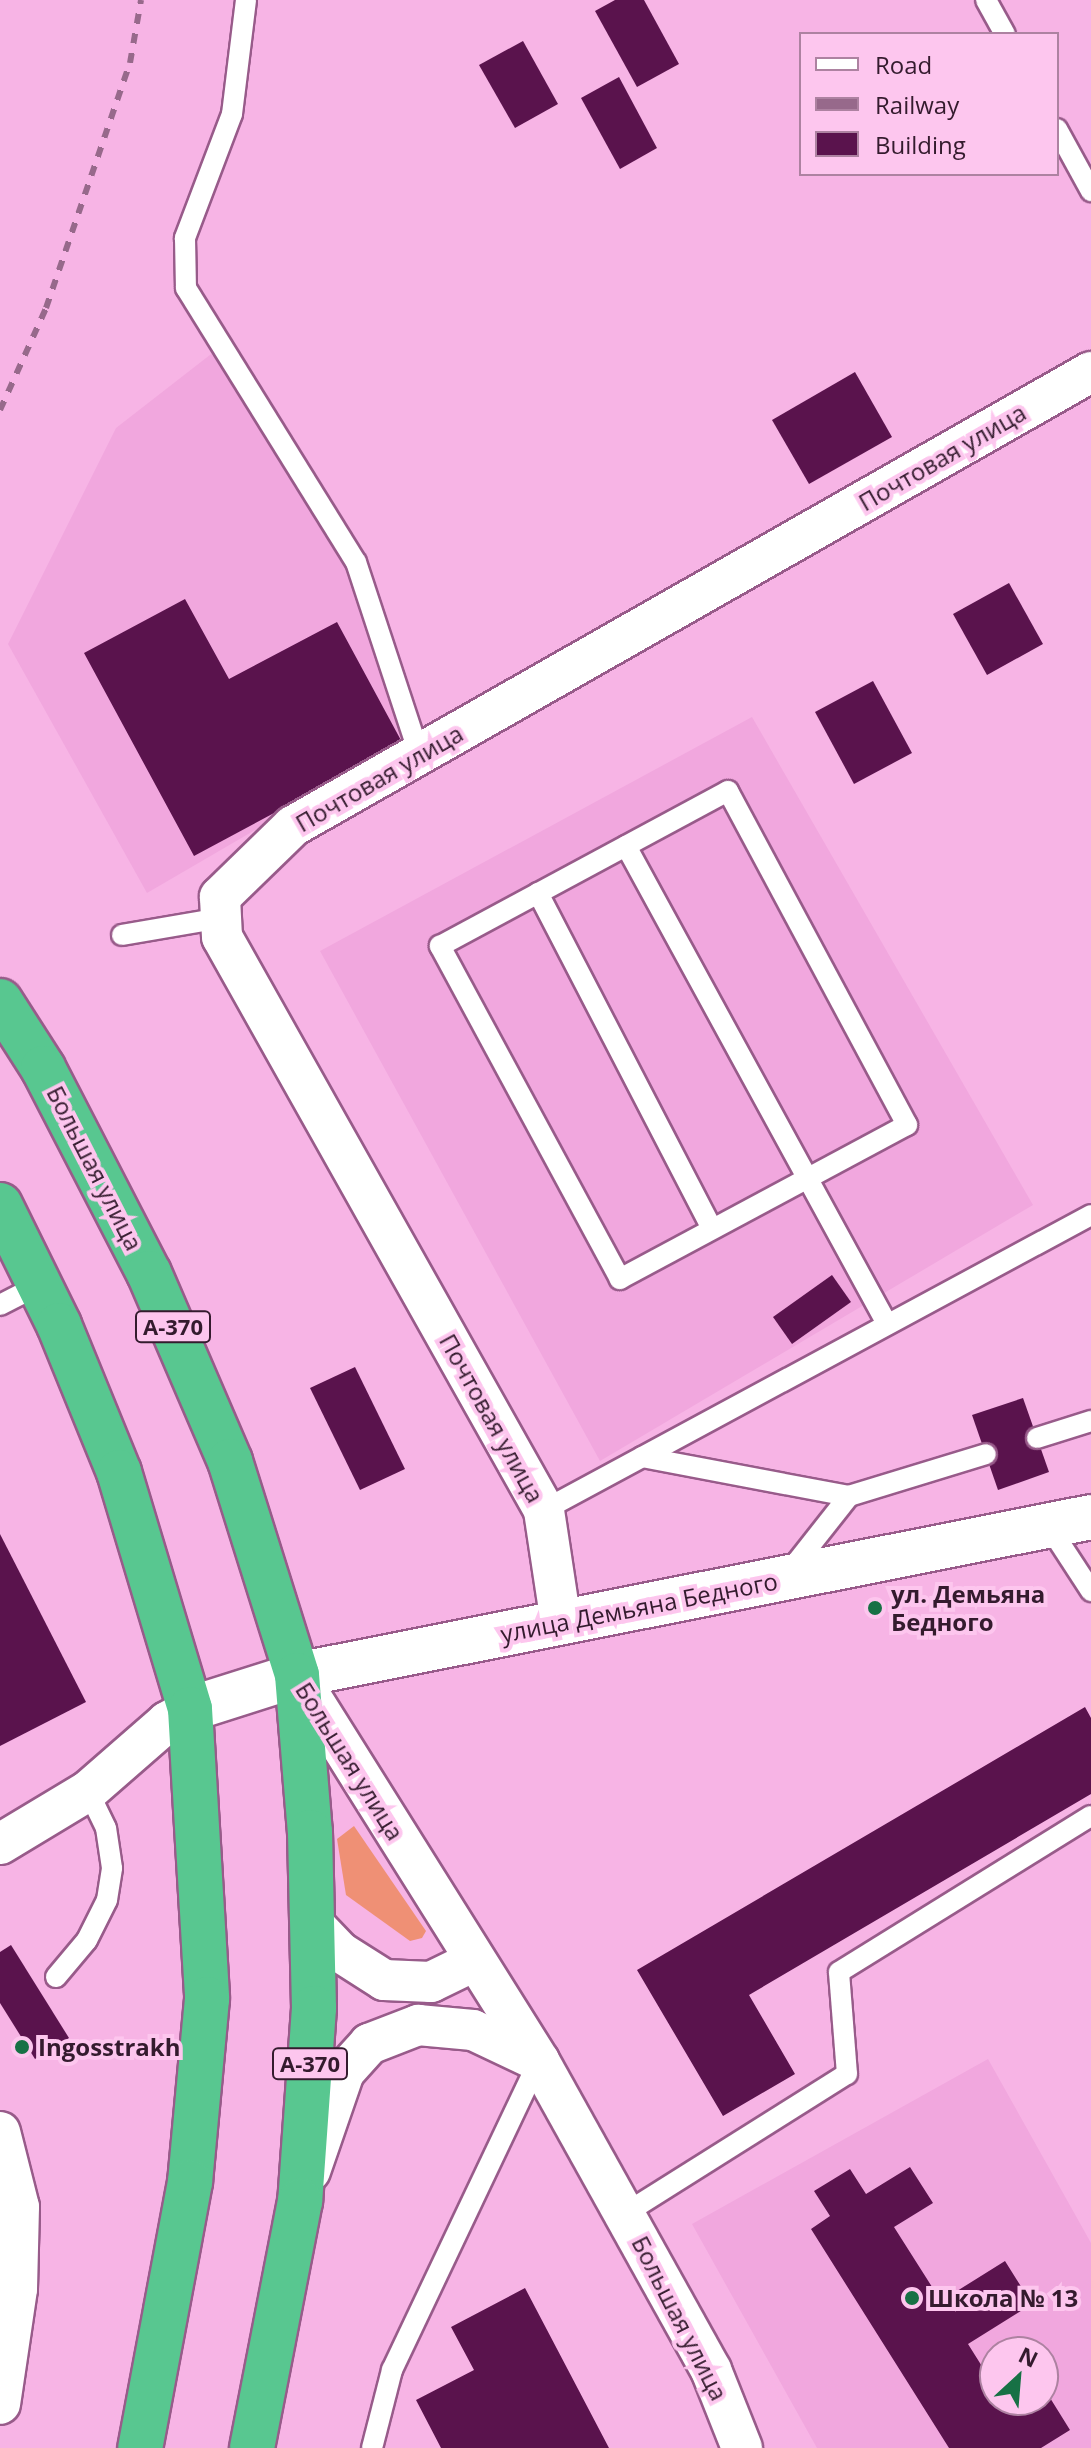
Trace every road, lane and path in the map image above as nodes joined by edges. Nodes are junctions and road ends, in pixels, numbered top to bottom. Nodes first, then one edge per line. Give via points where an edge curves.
1 (246, 0) edge
2 (986, 0) edge
3 (1004, 32) edge
4 (1059, 133) edge
5 (1091, 191) edge
6 (1091, 372) edge
7 (419, 754) junction
8 (626, 846) junction
9 (538, 893) junction
10 (221, 918) junction
11 (122, 935) dead end
12 (0, 1001) edge
13 (808, 1179) junction
14 (0, 1205) edge
15 (1091, 1215) edge
16 (712, 1229) junction
17 (19, 1296) edge
18 (887, 1324) junction
19 (1091, 1421) edge
20 (1037, 1438) dead end
21 (986, 1454) dead end
22 (642, 1457) junction
23 (849, 1496) junction
24 (544, 1510) junction
25 (1091, 1517) edge
26 (1048, 1525) junction
27 (784, 1578) junction
28 (1091, 1591) edge
29 (561, 1623) junction
30 (297, 1675) junction
31 (190, 1709) junction
32 (88, 1791) junction
33 (1091, 1816) edge
34 (0, 1844) edge
35 (312, 1923) junction
36 (474, 1961) junction
37 (56, 1977) dead end
38 (539, 2061) junction
39 (0, 2132) edge
40 (300, 2201) junction
41 (626, 2213) junction
42 (0, 2404) edge
43 (140, 2448) edge
44 (252, 2448) edge
45 (372, 2448) edge
46 (742, 2448) edge

1 - 7 lane via 232,114 185,238 186,288 356,562
2 - 3 lane
4 - 5 lane
6 - 7 street, Почтовая улица
7 - 10 street, Почтовая улица via 293,826 220,897
8 - 9 lane
8 - 13 lane
8 - 13 lane via 728,791 907,1125
9 - 16 lane
9 - 16 lane via 440,946 620,1279
10 - 11 lane
10 - 24 street, Почтовая улица via 222,937
12 - 30 highway, Большая улица / А-370 via 43,1068 149,1273 230,1461
13 - 16 lane
13 - 18 lane
14 - 17 highway
15 - 18 lane
17 - 31 highway via 119,1472
18 - 22 lane
19 - 20 lane
21 - 23 lane
22 - 23 lane
22 - 24 lane
23 - 27 lane
24 - 29 street, Почтовая улица
25 - 26 main road, улица Демьяна Бедного
26 - 27 main road, улица Демьяна Бедного
26 - 28 lane
27 - 29 main road, улица Демьяна Бедного
29 - 30 main road, улица Демьяна Бедного
30 - 31 main road, улица Демьяна Бедного
30 - 35 highway, А-370
30 - 36 street, Большая улица
31 - 32 street via 167,1722
31 - 43 highway via 207,1999 190,2182
32 - 34 street
32 - 37 lane via 106,1828 112,1868 107,1900 87,1940
33 - 41 lane via 839,1972 847,2074
35 - 36 street via 340,1952 384,1980 431,1982
35 - 40 highway, А-370 via 314,2008
36 - 38 street, Большая улица
38 - 40 street via 473,2030 418,2025 369,2044 344,2072
38 - 41 street, Большая улица
38 - 45 lane via 392,2370
39 - 42 street via 19,2207 17,2289
40 - 44 highway, А-370
41 - 46 street, Большая улица via 711,2370

